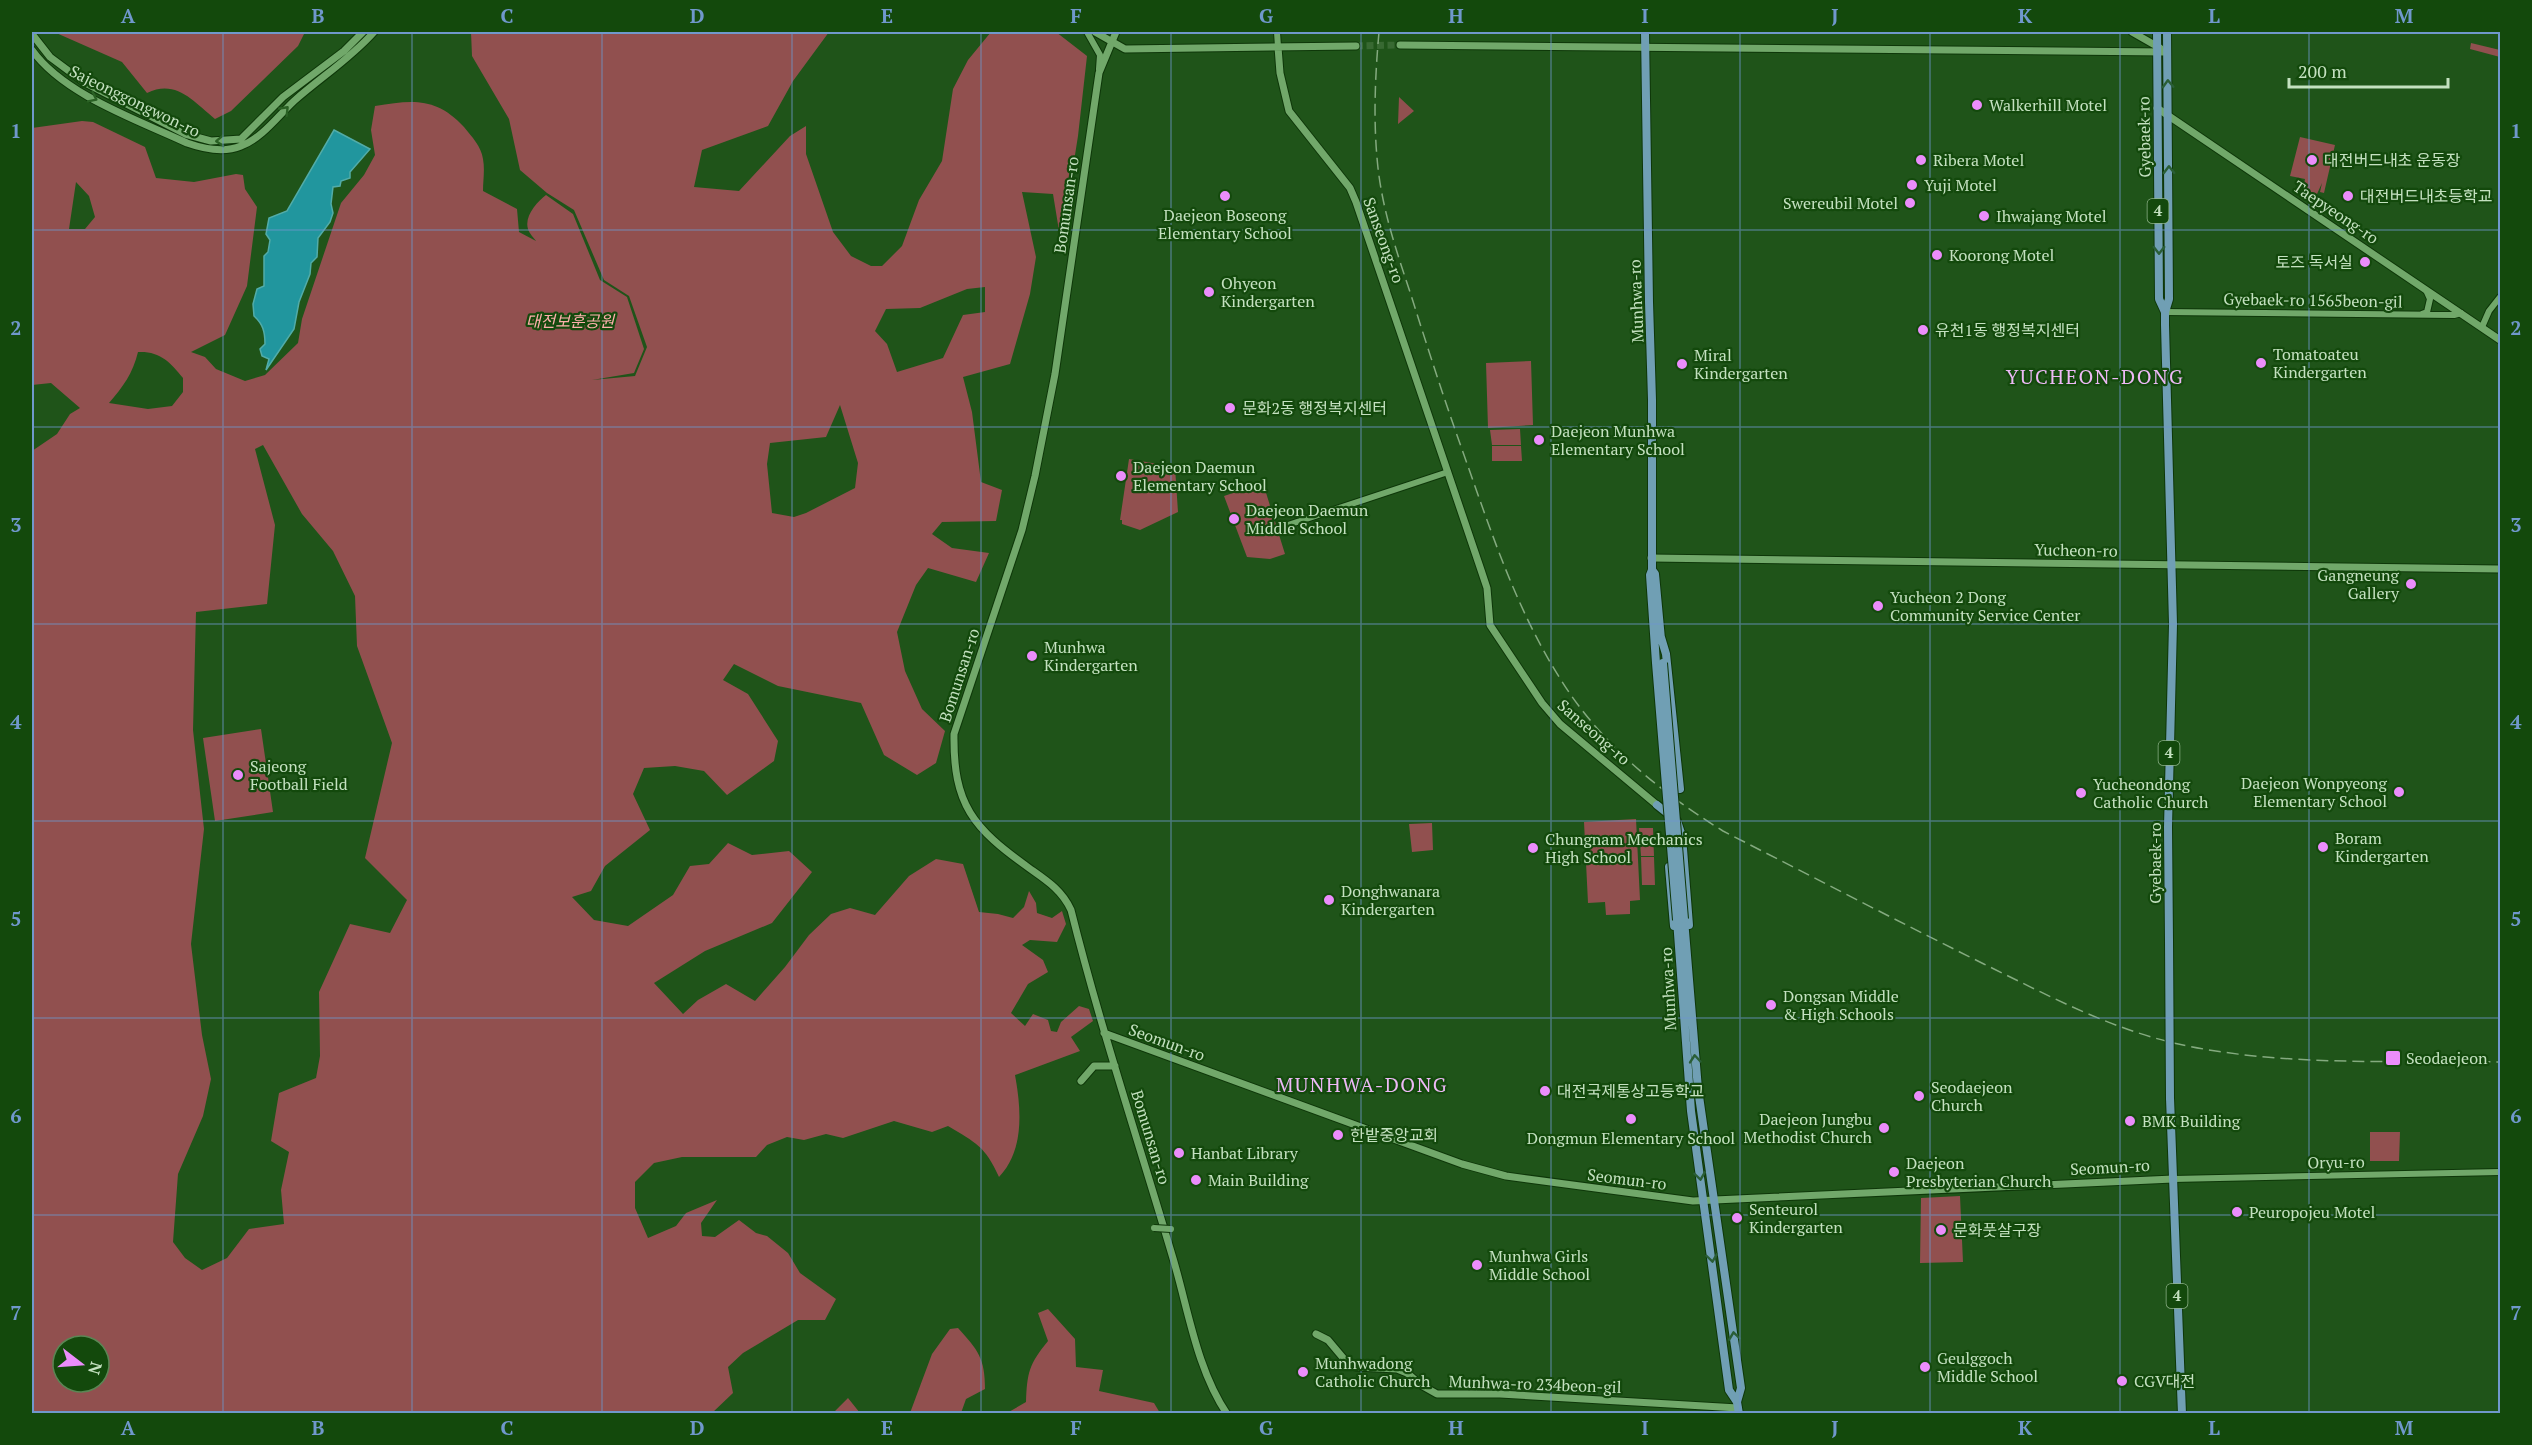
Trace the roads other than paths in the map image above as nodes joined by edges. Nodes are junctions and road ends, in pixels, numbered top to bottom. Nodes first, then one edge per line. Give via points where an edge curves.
1 (363, 32) edge
2 (374, 32) edge
3 (1087, 32) edge
4 (1095, 32) edge
5 (1116, 32) edge
6 (1277, 32) edge
7 (1645, 32) edge
8 (2132, 32) edge
9 (2157, 32) edge
10 (2167, 32) edge
11 (32, 34) edge
12 (1111, 42) junction
13 (1400, 45) tunnel mouth
14 (1356, 46) tunnel mouth
15 (1278, 47) junction
16 (1646, 47) junction
17 (2157, 49) junction
18 (32, 50) edge
19 (2167, 52) junction
20 (1099, 73) junction
21 (2157, 108) junction
22 (2169, 116) junction
23 (2426, 289) junction
24 (2500, 297) edge
25 (2165, 312) junction
26 (2461, 313) junction
27 (2421, 315) junction
28 (2482, 327) junction
29 (2500, 340) edge
30 (1448, 472) junction
31 (1285, 526) dead end
32 (1651, 558) junction
33 (2171, 565) junction
34 (2500, 569) edge
35 (1657, 637) junction
36 (1666, 780) dead end
37 (1680, 789) dead end
38 (1657, 805) junction
39 (1681, 920) junction
40 (1678, 939) junction
41 (1686, 951) junction
42 (1104, 1033) junction
43 (1115, 1066) junction
44 (1082, 1081) dead end
45 (2500, 1172) edge
46 (2173, 1179) junction
47 (1704, 1200) junction
48 (1714, 1200) junction
49 (1154, 1228) dead end
50 (1171, 1229) dead end
51 (1314, 1331) dead end
52 (1738, 1408) edge
53 (1227, 1413) edge
54 (2182, 1413) edge

1 -> 11 main road, Sajeonggongwon-ro via 283,97 241,139 211,141 185,134 85,83 50,57
18 -> 2 main road, Sajeonggongwon-ro via 59,79 82,93 187,143 231,149 243,146 272,124
3 - 20 street via 1100,55
4 - 12 main road
5 - 12 main road, Bomunsan-ro
6 - 15 street, Sanseong-ro
7 - 16 main road, Munhwa-ro
8 - 17 main road
9 - 17 main road, Gyebaek-ro / 4
10 - 19 main road, Gyebaek-ro / 4
12 - 15 main road via 1125,49
12 - 20 main road, Bomunsan-ro
13 - 16 main road
14 - 15 main road
15 - 30 main road, Sanseong-ro via 1289,111 1350,188 1356,202
16 - 17 main road
16 - 32 main road, Munhwa-ro
17 - 19 main road
17 - 21 main road, Gyebaek-ro / 4
22 -> 19 main road, Gyebaek-ro / 4
20 - 42 main road, Bomunsan-ro via 1055,374 1035,476 1022,530 954,734 954,760 964,802 987,836 1066,899
21 - 22 main road, Taepyeong-ro
21 -> 25 main road, Gyebaek-ro / 4 via 2159,299
22 - 23 main road, Taepyeong-ro
25 -> 22 main road, Gyebaek-ro / 4 via 2169,299
23 - 26 main road, Taepyeong-ro
23 - 27 street via 2430,299 2427,312
24 - 28 street
25 - 27 street, Gyebaek-ro 1565beon-gil
25 - 33 main road, Gyebaek-ro / 4
26 - 27 street, Gyebaek-ro 1565beon-gil
26 - 28 main road, Taepyeong-ro
28 - 29 main road, Taepyeong-ro
30 - 31 street
30 - 38 main road, Sanseong-ro via 1486,588 1490,625 1510,658 1560,724
32 - 33 main road, Yucheon-ro
32 - 35 main road, Munhwa-ro
33 - 34 main road, Yucheon-ro
33 - 46 main road, Gyebaek-ro / 4, bridge via 2168,833
35 - 36 main road via 1653,657
35 - 37 main road via 1666,654
35 - 39 main road, Munhwa-ro, bridge
38 - 40 main road via 1667,825 1674,930
38 - 41 main road via 1677,821 1682,836 1690,934
39 - 40 main road, Munhwa-ro
39 - 41 main road, Munhwa-ro
40 -> 47 main road, Munhwa-ro via 1688,1082
48 -> 41 main road, Munhwa-ro via 1698,1089
42 - 43 main road, Bomunsan-ro
42 - 47 main road, Seomun-ro via 1486,1172 1656,1197
43 - 44 main road via 1094,1066
43 - 53 main road, Bomunsan-ro via 1194,1334 1209,1379
45 - 46 street, Oryu-ro
46 - 48 main road, Seomun-ro
46 - 54 main road, Gyebaek-ro / 4
47 - 48 main road, Seomun-ro
47 -> 52 main road, Munhwa-ro via 1729,1390
52 -> 48 main road, Munhwa-ro via 1741,1388
49 - 50 street, bridge
51 - 52 main road, Munhwa-ro 234beon-gil via 1356,1367 1397,1369 1437,1394

